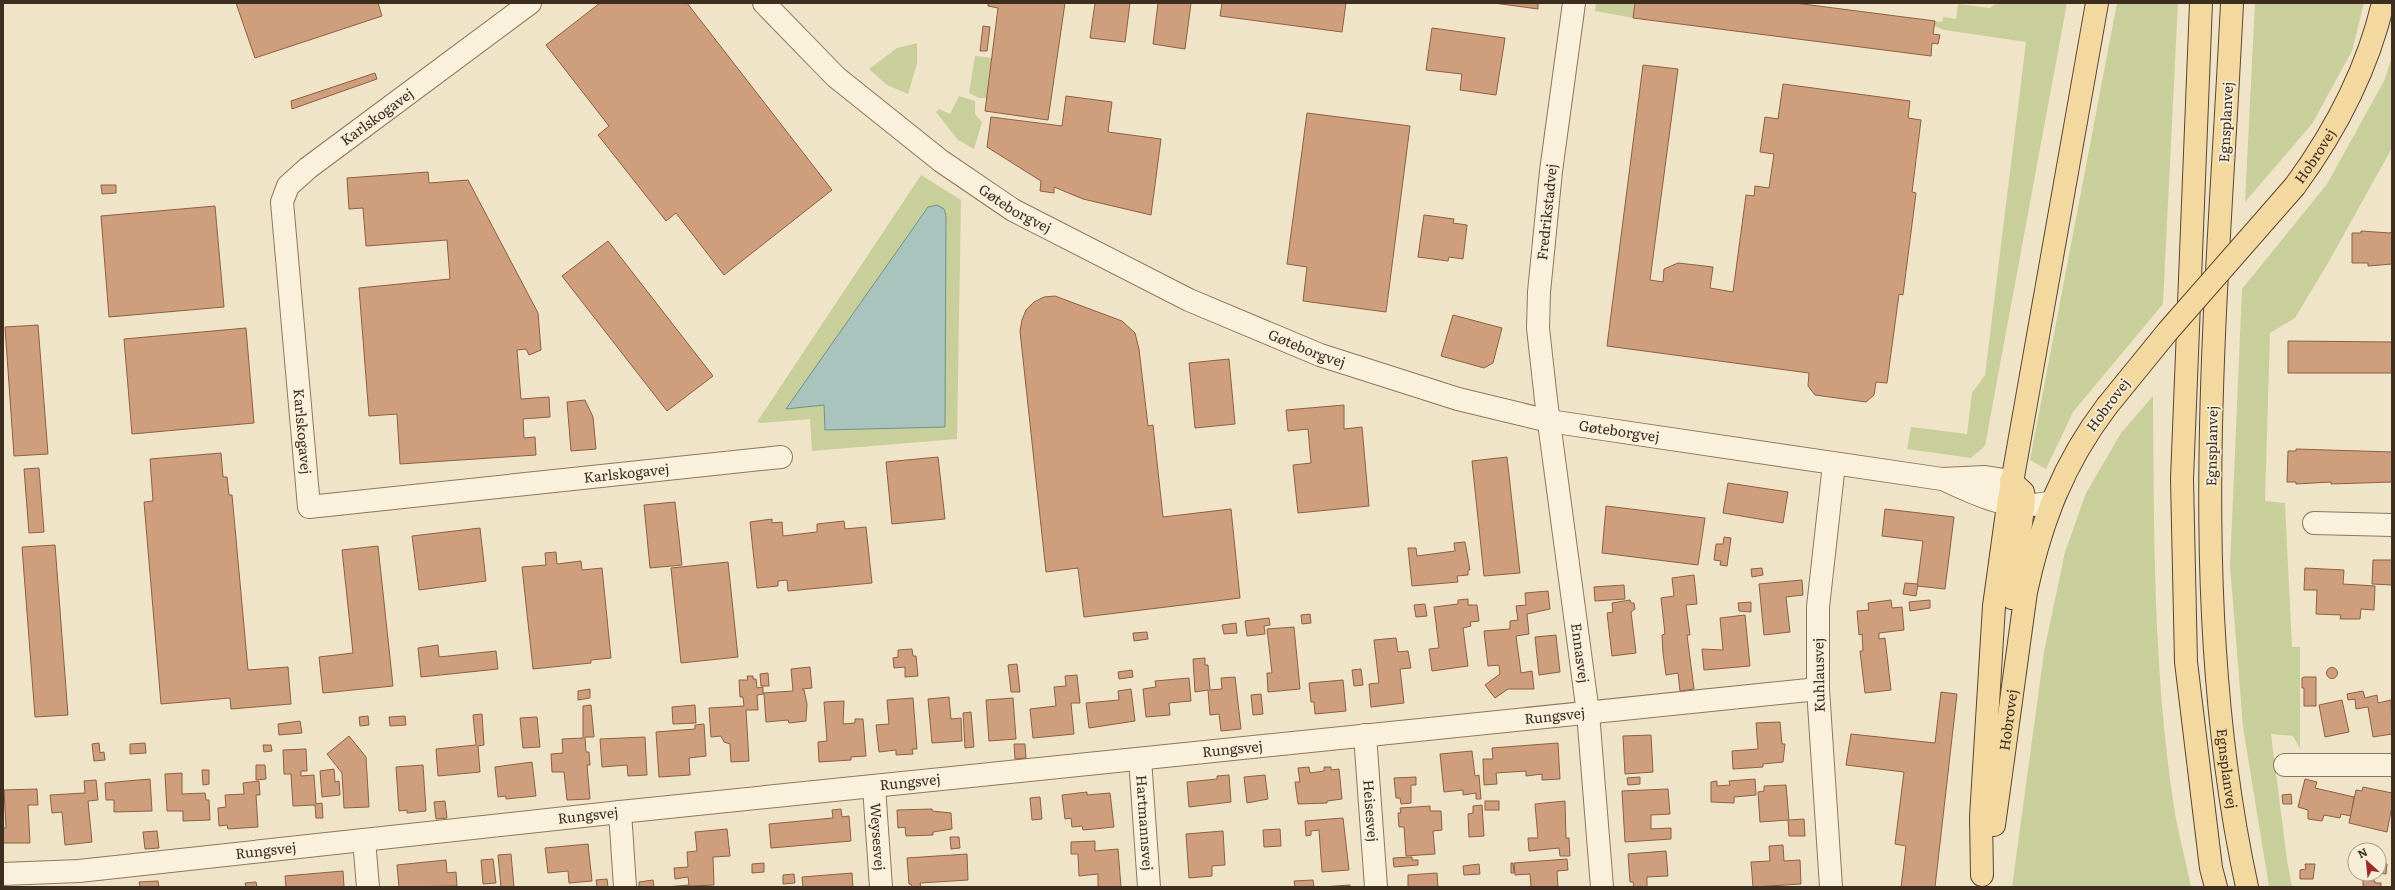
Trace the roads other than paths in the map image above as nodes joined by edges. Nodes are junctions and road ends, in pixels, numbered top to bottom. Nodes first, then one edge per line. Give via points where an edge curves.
1 (530, 3) edge
2 (764, 3) edge
3 (1574, 3) edge
4 (2097, 3) edge
5 (2201, 3) edge
6 (2232, 3) edge
7 (2383, 3) edge
8 (1549, 421) junction
9 (781, 457) dead end
10 (1834, 464) junction
11 (1942, 479) junction
12 (2012, 481) junction
13 (2052, 502) junction
14 (2015, 505) junction
15 (2314, 523) dead end
16 (2392, 525) edge
17 (1818, 689) junction
18 (1588, 713) junction
19 (1365, 735) junction
20 (1140, 759) junction
21 (2285, 765) dead end
22 (2392, 766) edge
23 (874, 787) junction
24 (620, 812) junction
25 (1995, 820) junction
26 (364, 840) junction
27 (3, 874) edge
28 (1982, 881) edge
29 (368, 887) edge
30 (625, 887) edge
31 (881, 887) edge
32 (1149, 887) edge
33 (1376, 887) edge
34 (1602, 887) edge
35 (1831, 887) edge
36 (2216, 887) edge
37 (2247, 887) edge

1 - 9 street, Karlskogavej via 308,168 288,186 282,202 309,508
2 - 8 street, Gøteborgvej via 836,77 941,160 1019,213 1189,300 1320,355 1458,399
3 - 8 street, Fredrikstadvej via 1551,169 1539,292 1538,328
4 - 12 main road
5 - 36 main road, Egnsplanvej via 2182,480 2186,662 2211,868
6 - 37 main road, Egnsplanvej via 2215,339 2210,530 2223,738
7 - 13 main road, Hobrovej, bridge via 2366,62 2340,119 2320,153 2295,186 2173,325 2107,406 2067,466
8 - 10 street, Gøteborgvej
8 - 18 street, Ennasvej
10 - 11 street, Gøteborgvej
10 - 17 street, Kuhlausvej via 1818,607
11 - 12 street, Gøteborgvej via 1985,477
11 - 14 street, Gøteborgvej via 1982,497
12 - 14 main road via 2023,492
13 - 14 street
13 - 25 main road, Hobrovej via 2033,556 2026,592
14 - 25 main road via 2012,592
14 - 28 main road, Hobrovej via 1994,606 1981,817
15 - 16 street
17 - 18 street, Rungsvej
17 - 35 street, Kuhlausvej
18 - 19 street, Rungsvej
18 - 34 street, Ennasvej
19 - 20 street, Rungsvej
19 - 33 street, Heisesvej
20 - 23 street, Rungsvej
20 - 32 street, Hartmannsvej
21 - 22 street
23 - 24 street, Rungsvej
23 - 31 street, Weysesvej
24 - 26 street, Rungsvej
24 - 30 street
25 - 28 main road, Hobrovej
26 - 27 street, Rungsvej via 79,871
26 - 29 street

